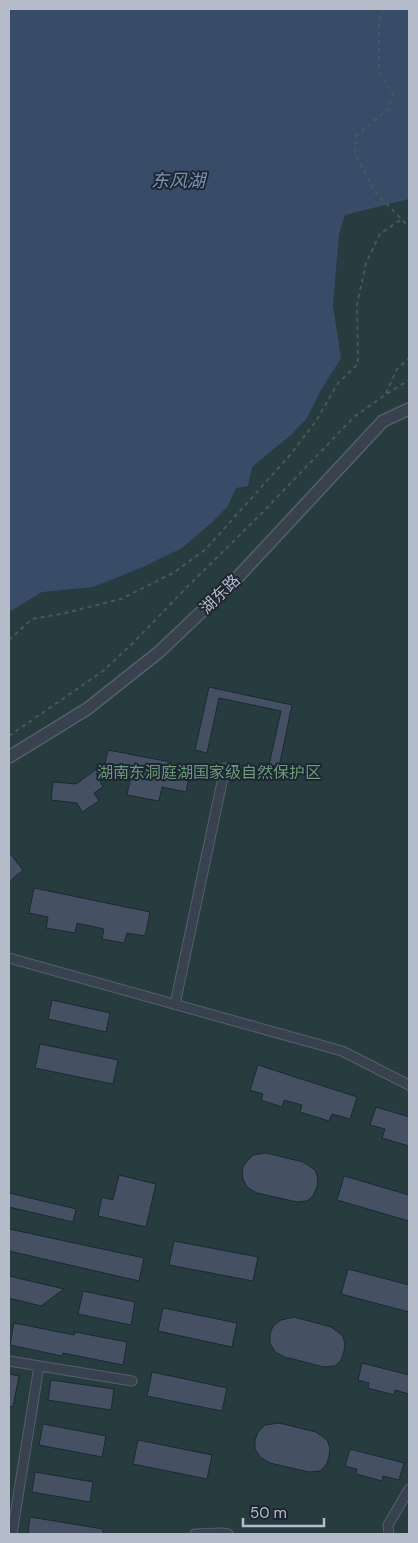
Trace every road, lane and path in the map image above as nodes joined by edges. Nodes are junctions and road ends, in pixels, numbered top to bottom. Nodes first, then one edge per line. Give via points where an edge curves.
1 (384, 9) edge
2 (402, 219) junction
3 (409, 227) edge
4 (409, 358) edge
5 (409, 380) edge
6 (385, 395) junction
7 (409, 409) edge
8 (9, 640) edge
9 (9, 736) edge
10 (9, 757) edge
11 (225, 768) dead end
12 (9, 958) edge
13 (175, 1004) junction
14 (409, 1085) edge
15 (9, 1361) edge
16 (39, 1366) junction
17 (132, 1380) dead end
18 (409, 1490) edge
19 (12, 1534) edge
20 (195, 1534) edge
21 (228, 1534) edge
22 (389, 1534) edge

1 - 2 path via 379,23 379,71 393,95 388,109 356,136 355,153 375,192
2 - 3 path
2 - 8 path via 380,234 366,263 357,305 358,364 338,383 290,455 206,550 173,573 122,599 32,619
4 - 6 path via 397,369
5 - 6 path
6 - 9 path via 354,416 133,643 103,670
7 - 10 street, 湖东路 via 383,421 237,578 159,652 87,709
11 - 13 street
12 - 13 street
13 - 14 street via 342,1051
15 - 16 street
16 - 17 street
16 - 19 street
18 - 22 street via 388,1525
20 - 21 street

